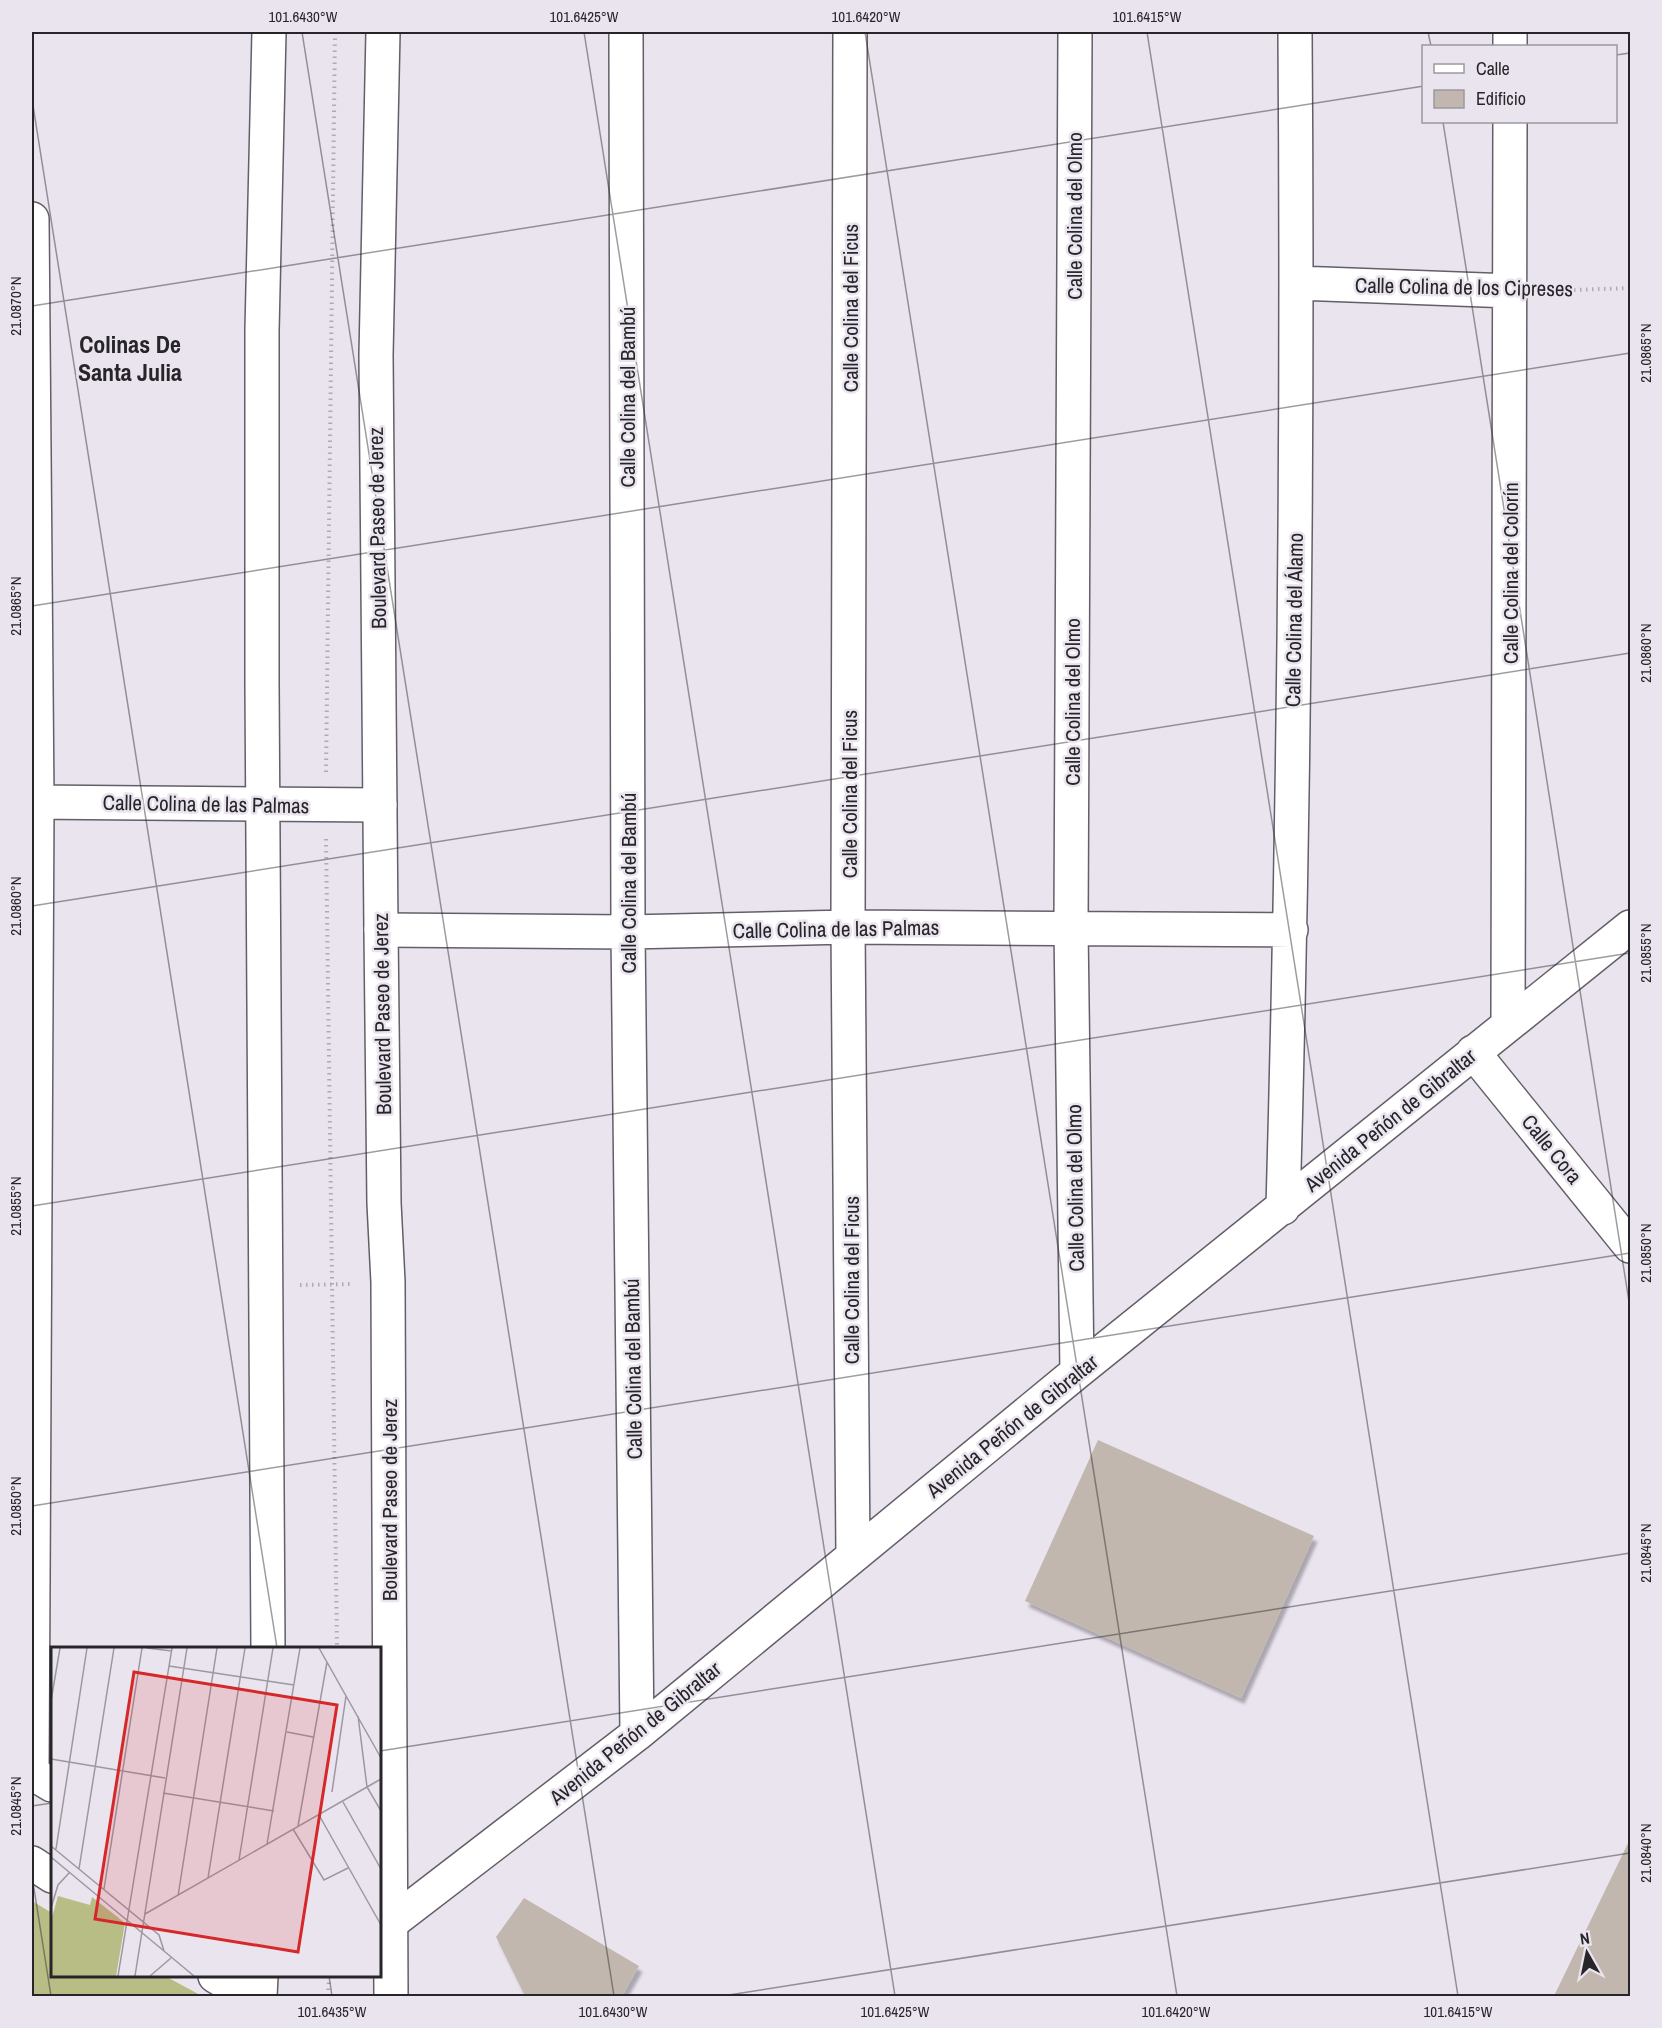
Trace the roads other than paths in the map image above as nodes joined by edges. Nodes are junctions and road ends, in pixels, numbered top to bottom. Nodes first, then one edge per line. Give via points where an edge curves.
1 (269, 32) edge
2 (383, 32) edge
3 (626, 32) edge
4 (850, 32) edge
5 (1075, 32) edge
6 (1295, 32) edge
7 (1510, 123) edge
8 (32, 219) edge
9 (1297, 283) junction
10 (1511, 291) junction
11 (34, 802) edge
12 (263, 805) junction
13 (380, 805) junction
14 (848, 927) junction
15 (1630, 927) edge
16 (1071, 928) junction
17 (381, 930) junction
18 (1291, 930) junction
19 (628, 932) junction
20 (1508, 1024) junction
21 (1473, 1052) junction
22 (1282, 1208) junction
23 (1630, 1246) edge
24 (1077, 1372) junction
25 (853, 1556) junction
26 (268, 1647) edge
27 (637, 1734) junction
28 (32, 1773) edge
29 (51, 1784) edge
30 (32, 1863) edge
31 (51, 1875) edge
32 (391, 1923) junction
33 (217, 1977) edge
34 (261, 1977) edge
35 (391, 1989) edge
36 (249, 1996) edge
37 (260, 1996) edge

1 - 12 street via 262,330
2 - 13 street, Boulevard Paseo de Jerez via 376,355
3 - 19 street, Calle Colina del Bambú
4 - 14 street, Calle Colina del Ficus
5 - 16 street, Calle Colina del Olmo
6 - 9 street, Calle Colina del Álamo
7 - 10 street, Calle Colina del Colorín
8 - 11 street
9 - 10 street, Calle Colina de los Cipreses
9 - 18 street, Calle Colina del Álamo
10 - 20 street, Calle Colina del Colorín
11 - 12 street, Calle Colina de las Palmas
11 - 28 street
12 - 13 street, Calle Colina de las Palmas
12 - 26 street
13 - 17 street, Boulevard Paseo de Jerez
14 - 16 street, Calle Colina de las Palmas
14 - 19 street, Calle Colina de las Palmas
14 - 25 street, Calle Colina del Ficus
15 - 20 street, Avenida Peñón de Gibraltar
16 - 18 street, Calle Colina de las Palmas
16 - 24 street, Calle Colina del Olmo
17 - 19 street, Calle Colina de las Palmas
17 - 32 street, Boulevard Paseo de Jerez via 388,1282
18 - 22 street, Calle Colina del Álamo
19 - 27 street, Calle Colina del Bambú
20 - 21 street, Avenida Peñón de Gibraltar
21 - 22 street, Avenida Peñón de Gibraltar
21 - 23 street, Calle Cora
22 - 24 street, Avenida Peñón de Gibraltar
24 - 25 street, Avenida Peñón de Gibraltar
25 - 27 street, Avenida Peñón de Gibraltar
27 - 32 street, Avenida Peñón de Gibraltar
28 - 29 street
30 - 31 street
32 - 35 street, Boulevard Paseo de Jerez
33 - 36 street
34 - 37 street

